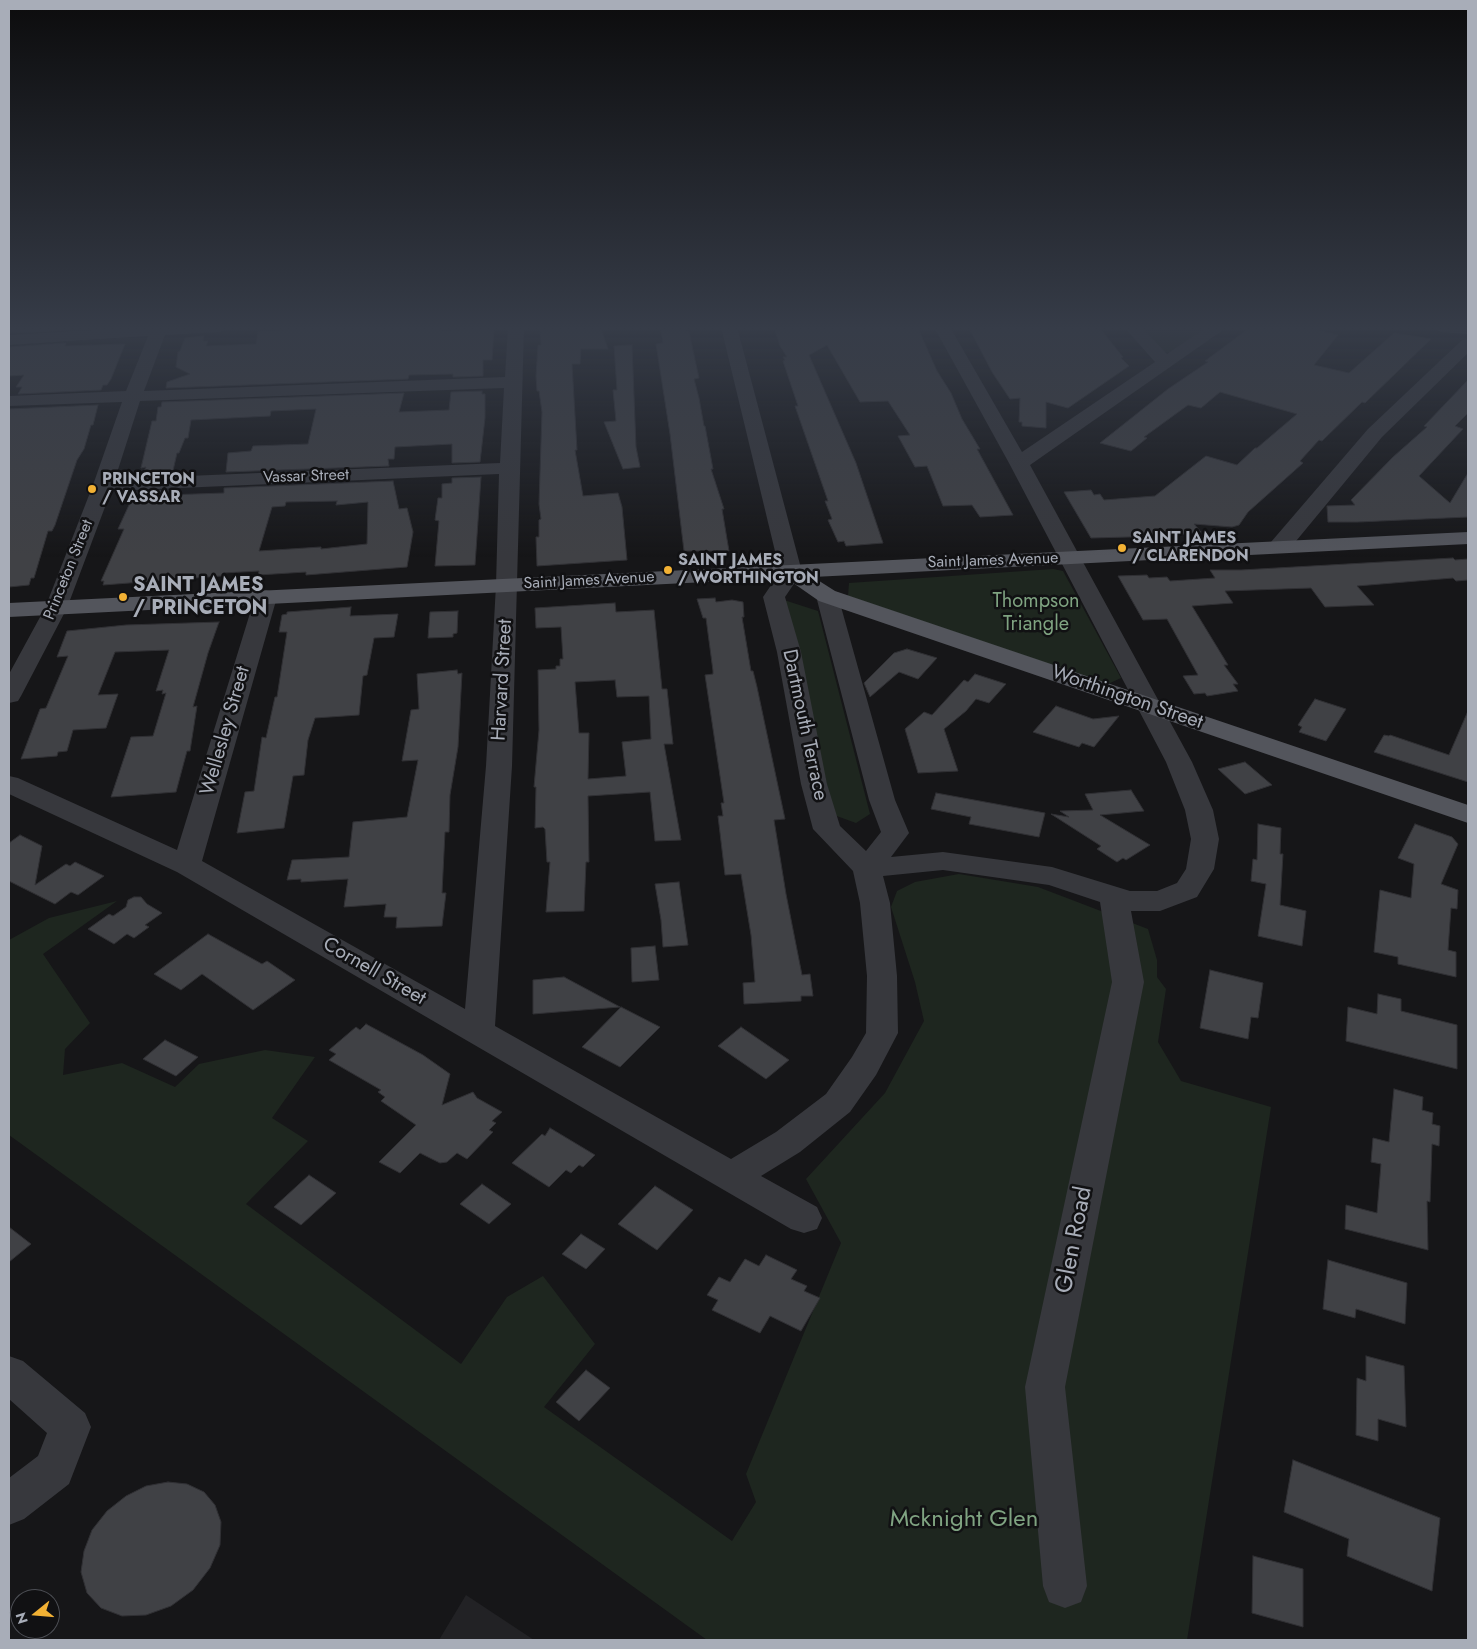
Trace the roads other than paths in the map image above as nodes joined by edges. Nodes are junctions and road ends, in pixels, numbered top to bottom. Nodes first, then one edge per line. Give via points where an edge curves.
1 (130, 404) edge
2 (512, 404) edge
3 (749, 404) edge
4 (986, 404) edge
5 (1103, 404) edge
6 (1405, 404) edge
7 (1019, 462) junction
8 (509, 468) junction
9 (103, 485) junction
10 (1468, 538) edge
11 (1279, 547) junction
12 (1069, 558) junction
13 (791, 572) junction
14 (508, 585) junction
15 (827, 596) junction
16 (266, 597) junction
17 (56, 608) junction
18 (9, 610) edge
19 (9, 696) edge
20 (1150, 706) junction
21 (9, 784) edge
22 (1468, 814) edge
23 (186, 865) junction
24 (867, 868) junction
25 (1114, 896) junction
26 (480, 1032) junction
27 (732, 1176) junction
28 (804, 1218) dead end
29 (9, 1374) edge
30 (9, 1504) edge
31 (1065, 1586) dead end

1 - 9 street, Princeton Street
2 - 8 street, Harvard Street
3 - 13 street
4 - 7 street
5 - 7 street
6 - 11 street via 1374,433
7 - 12 street
8 - 9 street, Vassar Street
8 - 14 street, Harvard Street
9 - 17 street, Princeton Street
10 - 11 main road, Saint James Avenue
11 - 12 main road, Saint James Avenue
12 - 13 main road, Saint James Avenue
12 - 20 street
13 - 14 main road, Saint James Avenue
13 - 15 main road, Worthington Street
13 - 24 street, Dartmouth Terrace via 774,597 814,784 828,829
14 - 16 main road, Saint James Avenue
14 - 26 street, Harvard Street
15 - 20 main road, Worthington Street
15 - 24 street via 882,800 895,833
16 - 17 main road, Saint James Avenue
16 - 23 street, Wellesley Street
17 - 18 main road, Saint James Avenue
17 - 19 street, Princeton Street
20 - 22 main road, Worthington Street
20 - 25 street via 1199,810 1205,839 1200,869 1187,890 1160,901 1130,901
21 - 23 street, Cornell Street
23 - 26 street, Cornell Street
24 - 25 street via 943,861 1052,876
24 - 27 street via 876,903 882,976 882,1033 838,1103 788,1142
25 - 31 street, Glen Road via 1128,982 1045,1387
26 - 27 street, Cornell Street
27 - 28 street, Cornell Street
29 - 30 street via 70,1426 54,1470

